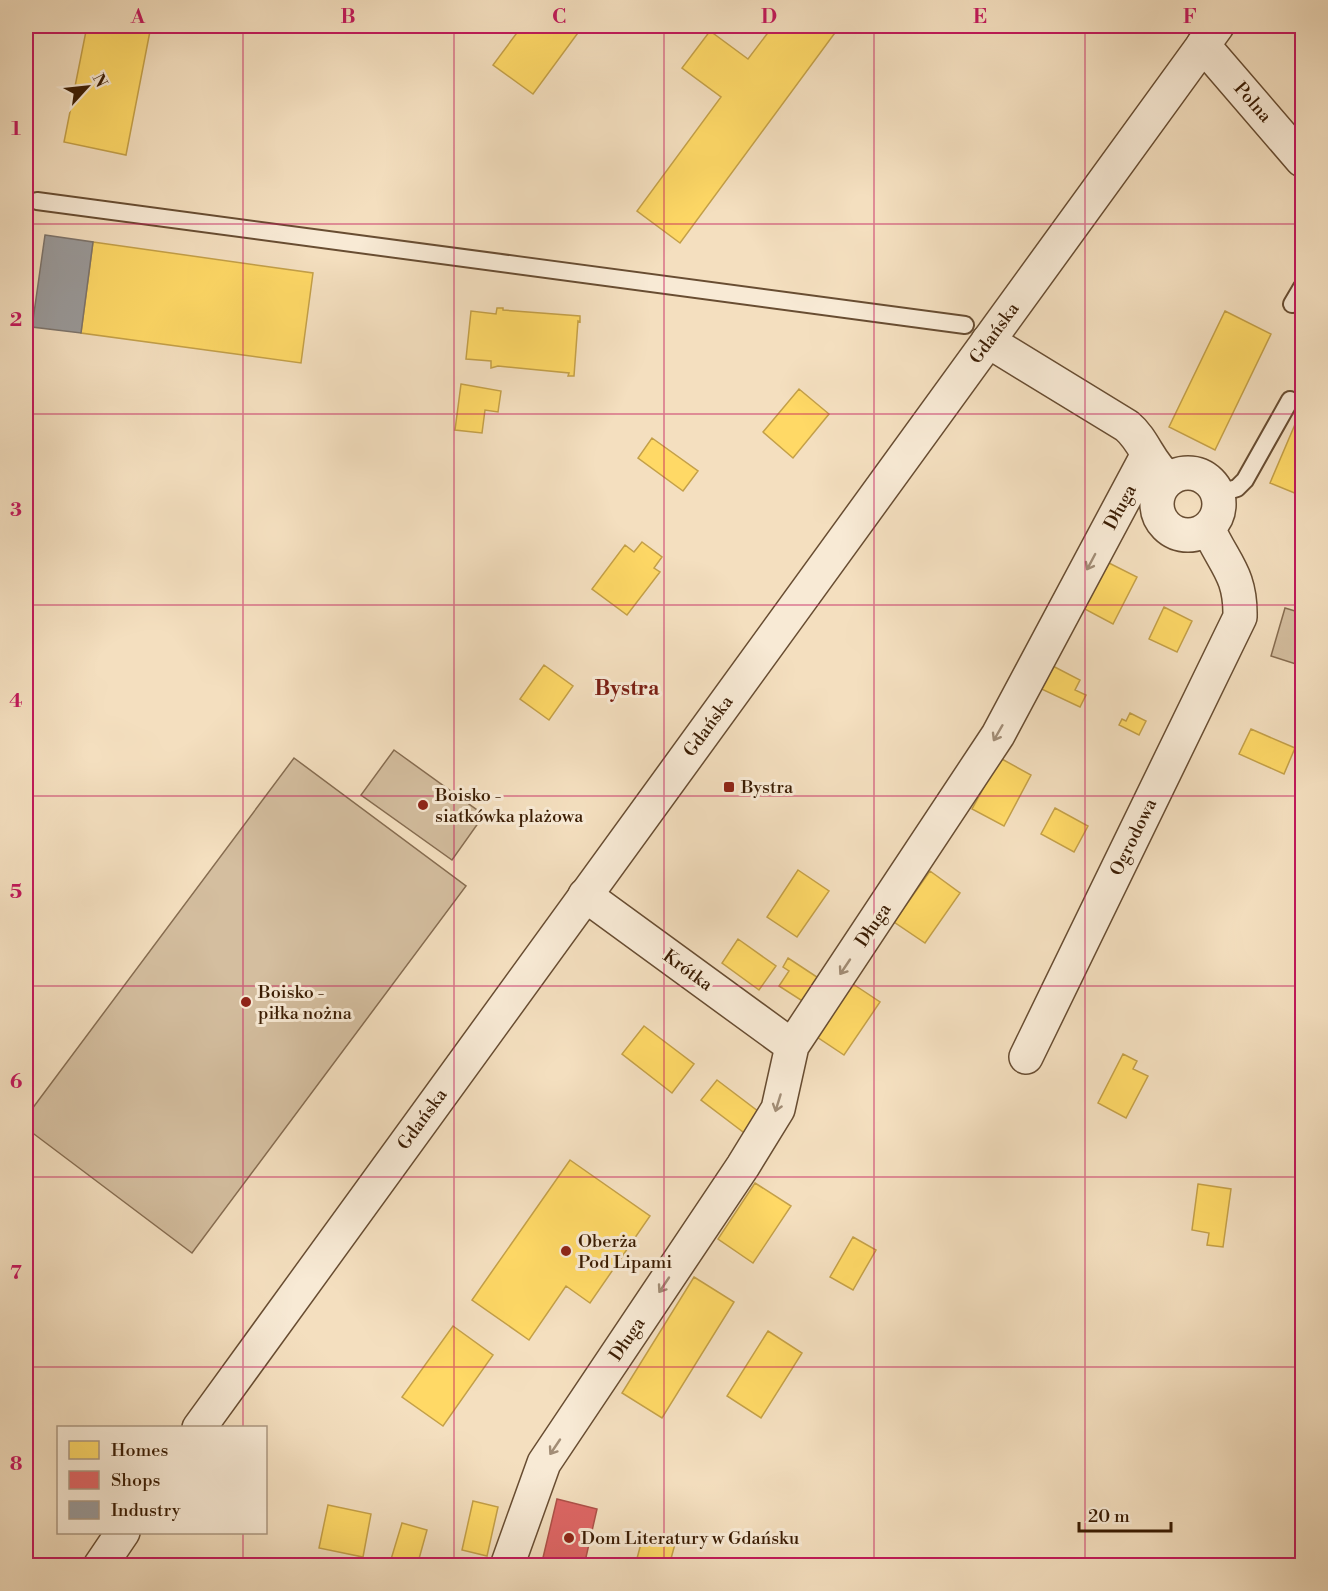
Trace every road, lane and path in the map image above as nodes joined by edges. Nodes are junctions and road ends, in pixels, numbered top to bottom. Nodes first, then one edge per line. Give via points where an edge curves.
1 (1210, 35) edge
2 (1302, 160) edge
3 (37, 201) dead end
4 (1302, 287) edge
5 (1292, 304) dead end
6 (976, 333) junction
7 (1290, 400) dead end
8 (1148, 454) junction
9 (1169, 479) junction
10 (1218, 494) junction
11 (1208, 528) junction
12 (585, 895) junction
13 (792, 1046) junction
14 (1026, 1057) dead end
15 (200, 1426) edge
16 (122, 1534) edge
17 (100, 1566) edge
18 (507, 1566) edge

1 - 2 street, Polna
1 - 6 street, Gdańska
3 - 6 lane
4 - 5 lane
6 - 8 street via 1127,426
6 - 12 street, Gdańska
7 - 10 lane via 1245,480 1237,488
8 - 9 street
8 -> 13 street, Długa via 998,735
9 - 10 street via 1185,472 1202,475
9 - 11 street via 1158,496 1159,516 1164,525 1183,535
10 - 11 street via 1219,511
11 - 14 street, Ogrodowa via 1238,583 1240,617
12 - 13 street, Krótka
12 - 15 street, Gdańska
13 -> 18 street, Długa via 778,1109 544,1463
16 - 17 street

